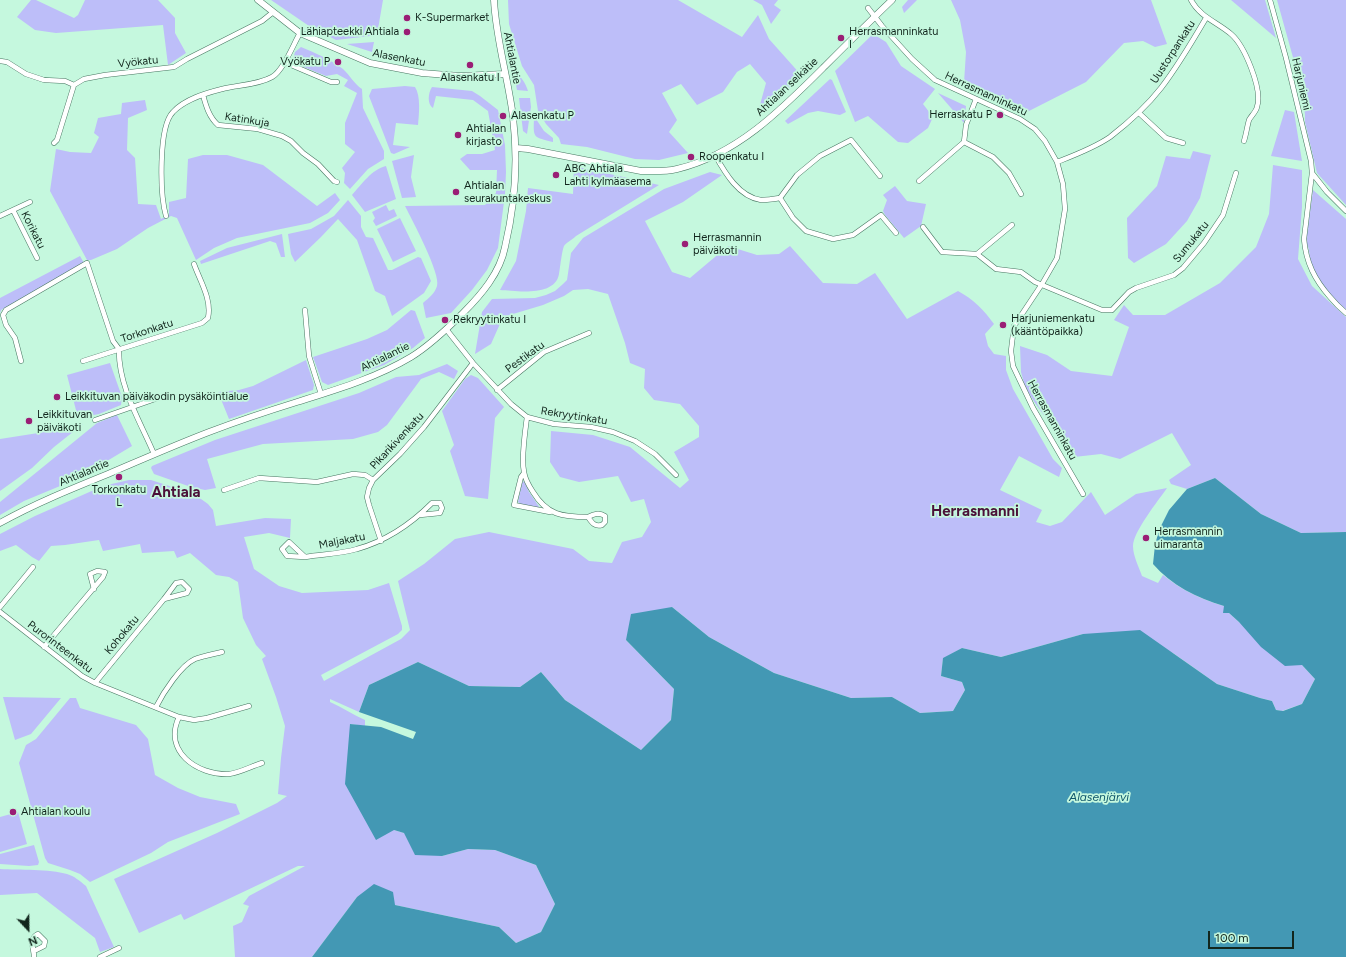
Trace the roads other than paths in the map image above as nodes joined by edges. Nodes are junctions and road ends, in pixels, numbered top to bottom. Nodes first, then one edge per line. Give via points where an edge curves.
1 (258, 0) edge
2 (494, 0) edge
3 (892, 0) edge
4 (1191, 0) edge
5 (1270, 0) edge
6 (868, 8) dead end
7 (272, 13) junction
8 (875, 17) junction
9 (1206, 18) junction
10 (300, 34) junction
11 (0, 61) edge
12 (284, 62) junction
13 (505, 74) junction
14 (337, 82) dead end
15 (74, 85) junction
16 (203, 95) junction
17 (976, 99) junction
18 (1138, 113) junction
19 (1244, 141) dead end
20 (964, 142) junction
21 (54, 143) dead end
22 (1183, 143) dead end
23 (516, 148) junction
24 (715, 155) junction
25 (1057, 162) junction
26 (1236, 173) dead end
27 (1312, 173) junction
28 (880, 176) dead end
29 (920, 181) dead end
30 (337, 182) dead end
31 (1021, 194) dead end
32 (780, 198) junction
33 (30, 202) dead end
34 (14, 210) junction
35 (1346, 211) edge
36 (0, 216) edge
37 (166, 216) dead end
38 (1012, 225) dead end
39 (923, 227) dead end
40 (896, 233) dead end
41 (978, 254) junction
42 (37, 258) dead end
43 (194, 264) dead end
44 (1042, 284) junction
45 (306, 310) dead end
46 (1346, 313) edge
47 (446, 329) junction
48 (588, 333) dead end
49 (119, 349) junction
50 (21, 361) dead end
51 (83, 361) dead end
52 (473, 363) junction
53 (497, 390) junction
54 (321, 394) junction
55 (161, 397) dead end
56 (133, 406) junction
57 (527, 417) junction
58 (95, 420) dead end
59 (154, 454) junction
60 (524, 473) junction
61 (676, 475) dead end
62 (373, 480) junction
63 (224, 490) dead end
64 (1083, 494) dead end
65 (552, 512) junction
66 (420, 515) dead end
67 (588, 518) dead end
68 (0, 523) edge
69 (381, 541) junction
70 (305, 557) junction
71 (33, 567) dead end
72 (94, 589) dead end
73 (164, 599) junction
74 (0, 607) edge
75 (0, 612) edge
76 (44, 648) junction
77 (222, 652) dead end
78 (95, 683) junction
79 (249, 706) dead end
80 (156, 707) junction
81 (179, 716) junction
82 (262, 763) dead end
83 (119, 948) dead end
84 (34, 951) dead end
85 (34, 957) edge
86 (100, 957) edge

1 - 7 main road, Alasenkatu
2 - 13 main road, Ahtialantie via 496,30
3 - 8 main road, Ahtialan selkätie
4 - 9 street
5 - 27 street, Harjuniemi
6 - 8 street, Herrasmanninkatu
7 - 10 main road, Alasenkatu
7 - 15 street, Vyökatu via 262,21 174,67 105,75 84,79
8 - 17 street, Herrasmanninkatu via 912,59 935,80
8 - 24 main road, Ahtialan selkätie via 788,103 755,130
9 - 18 street, Uustorpankatu via 1161,89
9 - 19 street via 1231,34 1241,46 1253,72 1258,90 1258,107 1249,121
10 - 12 street
10 - 13 main road, Alasenkatu via 378,65 422,73 460,76
11 - 15 street via 44,80 66,81
12 - 14 street via 331,82
12 - 16 street via 273,77
13 - 23 main road, Ahtialantie via 513,114
15 - 21 street
16 - 30 street, Katinkuja via 209,114 218,125 258,129 282,136
16 - 37 street via 179,106 168,120 162,152 162,193
17 - 20 street via 966,125
17 - 25 street, Herrasmanninkatu via 1020,119 1035,129
18 - 22 street via 1166,138
18 - 25 street, Uustorpankatu via 1109,137 1089,149
20 - 29 street
20 - 31 street via 993,157 1009,173
23 - 24 main road, Ahtialan selkätie via 658,171 676,170
23 - 47 main road, Ahtialantie via 512,210 505,249 498,268 472,305
24 - 32 street via 742,193 760,200
25 - 44 street, Herrasmanninkatu via 1063,184 1065,209 1057,258
26 - 44 street, Sumukatu via 1223,215 1183,268 1129,292 1112,310 1102,310
27 - 35 street, Harjuniemi
27 - 46 street, Harjuniemi via 1304,239 1308,263 1322,288
28 - 32 street via 851,140 820,156 797,175
32 - 40 street via 793,218 806,231 833,239 853,235 881,215
33 - 34 street
34 - 36 street
34 - 42 street, Korikatu
38 - 41 street
39 - 41 street via 942,252
41 - 44 street via 996,269 1021,272
43 - 49 street, Torkonkatu via 208,302 208,318 202,323
44 - 64 street, Herrasmanninkatu via 1014,326 1011,351 1013,366 1033,408
45 - 54 street via 309,356
47 - 52 street, Rekryytinkatu
47 - 54 main road, Ahtialantie via 412,356 379,373
48 - 53 street, Pestikatu via 544,352
49 - 50 street via 113,342 87,264 6,310 3,315 15,338
49 - 51 street
49 - 56 street, Torkonkatu via 121,373
52 - 53 street, Rekryytinkatu
52 - 62 street, Pikarikivenkatu via 424,427
53 - 57 street, Rekryytinkatu
54 - 59 main road, Ahtialantie via 208,432
55 - 56 street
56 - 58 street
56 - 59 street, Torkonkatu
57 - 60 street
57 - 61 street, Rekryytinkatu via 554,424 613,432 635,441 655,454
59 - 68 main road, Ahtialantie via 19,512
60 - 65 street via 528,485 542,505
60 - 65 street via 514,505
62 - 63 street via 365,475 354,474 317,482 259,478
62 - 69 street, Pikarikivenkatu via 367,497
65 - 67 street
66 - 69 street, Maljakatu
69 - 70 street, Maljakatu via 356,550
70 - 70 street, Maljakatu via 288,556 282,549 288,542
71 - 74 street
72 - 76 street
73 - 73 street, Kohokatu via 187,593 189,589 182,582 176,583
73 - 78 street, Kohokatu
75 - 76 street, Purorinteenkatu
76 - 78 street, Purorinteenkatu
77 - 80 street via 188,663 165,690
78 - 80 street, Purorinteenkatu
79 - 81 street, Purorinteenkatu via 194,720
80 - 81 street, Purorinteenkatu
81 - 82 street via 174,727 178,749 184,758 195,766 211,772 230,774
83 - 86 street
84 - 85 street

